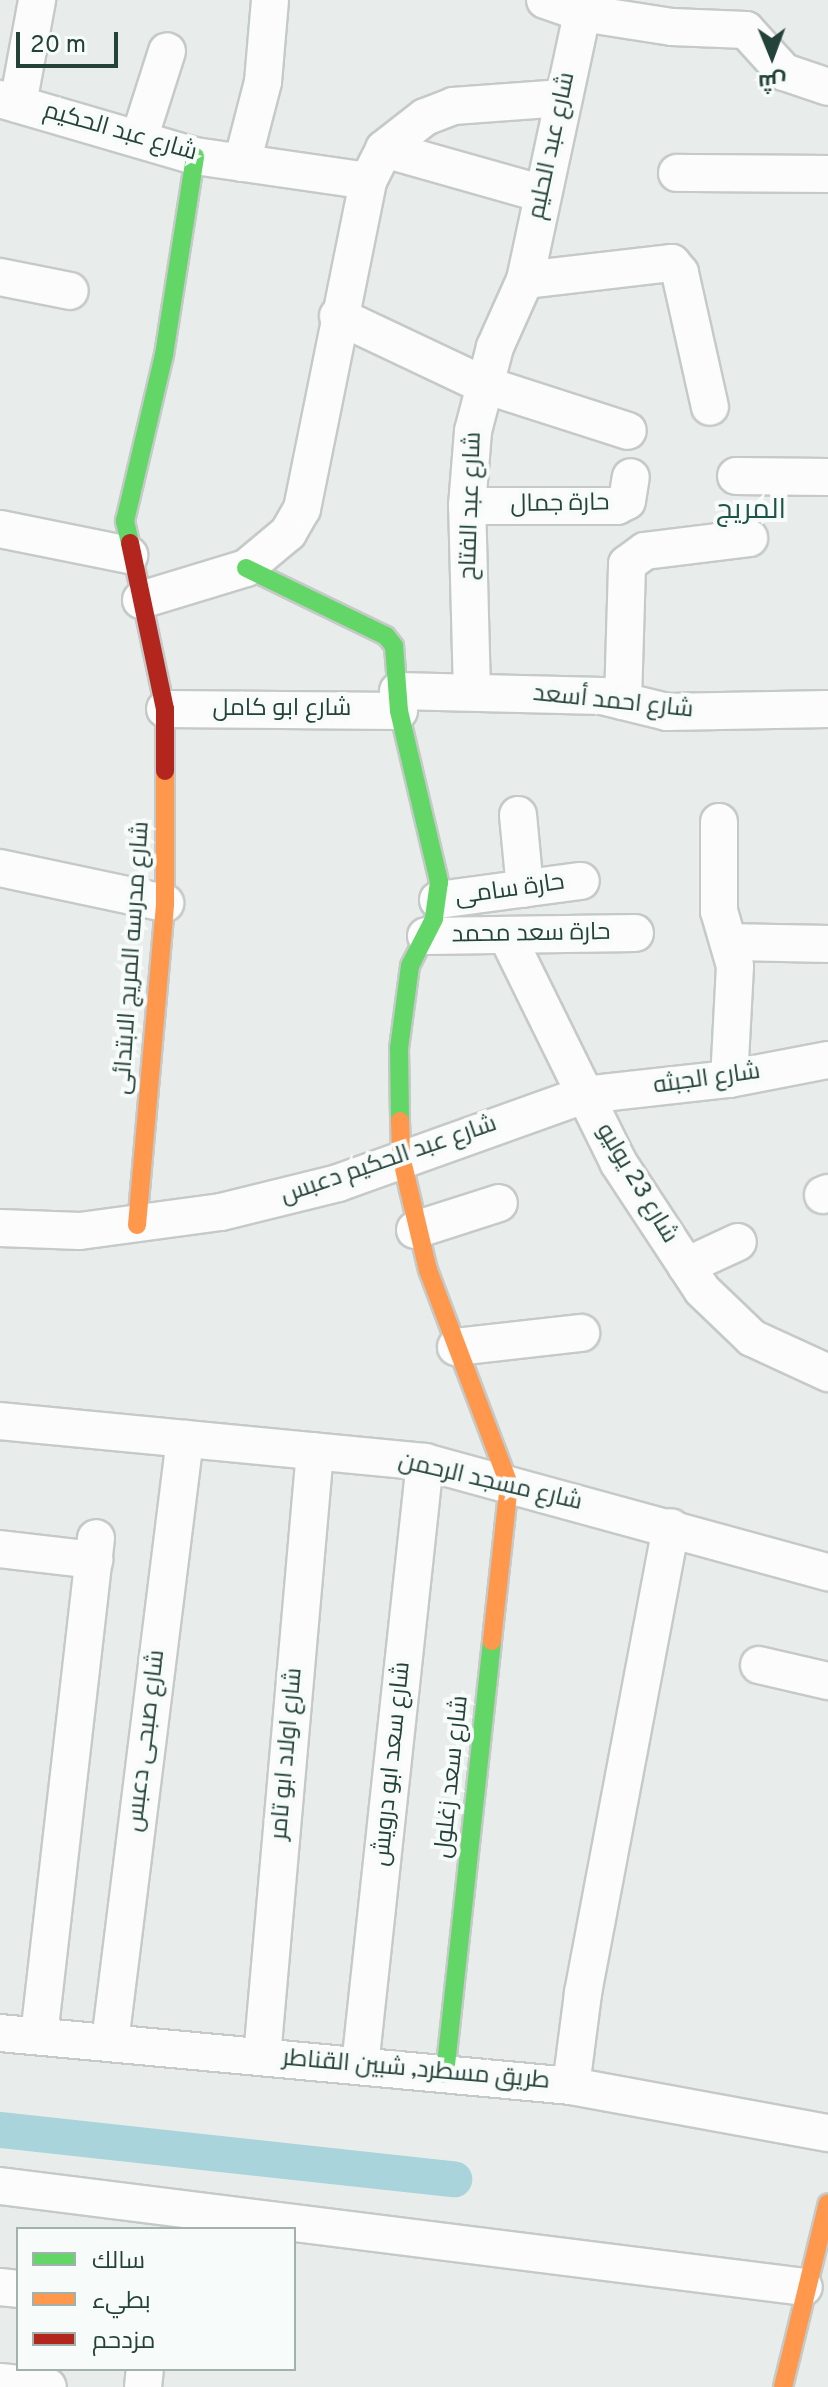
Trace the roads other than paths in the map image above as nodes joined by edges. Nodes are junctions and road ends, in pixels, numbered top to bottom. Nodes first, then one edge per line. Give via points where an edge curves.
1 (37, 0) edge
2 (270, 0) edge
3 (545, 0) edge
4 (582, 13) junction
5 (674, 13) edge
6 (167, 51) dead end
7 (828, 87) edge
8 (563, 98) junction
9 (9, 102) edge
10 (139, 139) junction
11 (384, 149) junction
12 (195, 156) junction
13 (242, 163) junction
14 (677, 173) dead end
15 (828, 174) edge
16 (368, 181) junction
17 (543, 194) junction
18 (0, 277) edge
19 (525, 280) junction
20 (70, 291) dead end
21 (338, 316) junction
22 (482, 384) junction
23 (710, 407) dead end
24 (628, 431) dead end
25 (736, 476) dead end
26 (631, 477) dead end
27 (828, 477) edge
28 (467, 506) junction
29 (0, 529) edge
30 (749, 538) dead end
31 (129, 555) junction
32 (246, 568) junction
33 (141, 600) junction
34 (472, 692) junction
35 (399, 701) junction
36 (623, 701) junction
37 (165, 709) junction
38 (828, 709) edge
39 (518, 815) dead end
40 (719, 822) dead end
41 (0, 868) edge
42 (581, 881) dead end
43 (525, 889) junction
44 (438, 900) junction
45 (165, 903) junction
46 (635, 933) dead end
47 (426, 936) junction
48 (508, 938) junction
49 (729, 942) junction
50 (828, 944) edge
51 (828, 1060) edge
52 (729, 1079) junction
53 (584, 1095) junction
54 (401, 1156) junction
55 (499, 1203) dead end
56 (137, 1225) junction
57 (0, 1228) edge
58 (415, 1230) junction
59 (738, 1242) dead end
60 (686, 1266) junction
61 (581, 1333) dead end
62 (456, 1347) junction
63 (828, 1373) edge
64 (0, 1421) edge
65 (185, 1439) junction
66 (315, 1451) junction
67 (425, 1462) junction
68 (509, 1484) junction
69 (671, 1527) junction
70 (0, 1549) edge
71 (828, 1572) edge
72 (759, 1665) dead end
73 (828, 1681) edge
74 (0, 2033) edge
75 (39, 2036) junction
76 (110, 2042) junction
77 (262, 2057) junction
78 (360, 2066) junction
79 (445, 2074) junction
80 (571, 2086) junction
81 (828, 2133) edge
82 (0, 2186) edge
83 (828, 2203) edge
84 (166, 2216) edge
85 (265, 2227) edge
86 (296, 2230) edge
87 (804, 2287) junction
88 (0, 2382) edge
89 (48, 2387) edge
90 (783, 2387) edge

1 - 9 street
2 - 13 street via 263,82
3 - 4 street
4 - 5 street
4 - 8 street, شارع عبد الحليم
5 - 7 street via 746,30 784,72
6 - 10 street
8 - 11 street via 453,106 425,117
8 - 17 street, شارع عبد الحليم
9 - 10 street, شارع عبد الحكيم
10 - 12 street, شارع عبد الحكيم
11 - 16 street
11 - 17 street
12 - 13 street, شارع عبد الحكيم
12 - 31 street, شارع مدرسه المريج الابتدائى via 164,355 130,485
13 - 16 street, شارع عبد الحكيم
14 - 15 street
16 - 21 street
17 - 19 street, شارع عبد الحليم
18 - 20 street
19 - 22 street, شارع عبد الفتاح
19 - 23 street via 672,263 680,273
21 - 22 street
21 - 32 street via 302,509 288,533
22 - 24 street
22 - 28 street, شارع عبد الفتاح
25 - 27 street
26 - 28 street, حارة جمال via 632,491 617,506
28 - 34 street, شارع عبد الفتاح
29 - 31 street
30 - 36 street via 645,551 627,564
31 - 33 street, شارع مدرسه المريج الابتدائى
32 - 33 street
32 - 35 street via 386,636 394,646
33 - 37 street, شارع مدرسه المريج الابتدائى
34 - 35 street, شارع احمد أسعد
34 - 36 street, شارع احمد أسعد
35 - 37 street, شارع ابو كامل
35 - 44 street
36 - 38 street, شارع احمد أسعد via 667,712
37 - 45 street, شارع مدرسه المريج الابتدائى
39 - 43 street
40 - 49 street via 717,878
41 - 45 street
42 - 43 street, حارة سامى
43 - 44 street, حارة سامى
44 - 47 street
45 - 56 street, شارع مدرسه المريج الابتدائى
46 - 48 street, حارة سعد محمد
47 - 48 street, حارة سعد محمد
47 - 54 street via 410,966 399,1048
48 - 53 street, شارع 23 يوليو
49 - 50 street
49 - 52 street via 735,966
51 - 52 street, شارع الجبثه
52 - 53 street, شارع الجبثه
53 - 54 street, شارع عبد الحكيم دعبس
53 - 60 street, شارع 23 يوليو via 618,1162
54 - 56 street, شارع عبد الحكيم دعبس via 280,1200
54 - 58 street
55 - 58 street
56 - 57 street, شارع عبد الحكيم دعبس via 80,1231
58 - 62 street
59 - 60 street
60 - 63 street, شارع 23 يوليو via 720,1313 752,1338
61 - 62 street
62 - 68 street
64 - 65 street, شارع مسجد الرحمن
65 - 66 street, شارع مسجد الرحمن
65 - 76 street, شارع صبحى دعبس
66 - 67 street, شارع مسجد الرحمن
66 - 77 street, شارع اولاد ابو تامر
67 - 68 street, شارع مسجد الرحمن
67 - 78 street, شارع سعد ابو درويش
68 - 69 street, شارع مسجد الرحمن
68 - 79 street, شارع سعد زغلول
69 - 71 street, شارع مسجد الرحمن
69 - 80 street via 583,1993
70 - 75 street via 95,1549
72 - 73 street
74 - 75 street, طريق مسطرد, شبين القناطر
75 - 76 street, طريق مسطرد, شبين القناطر
76 - 77 street, طريق مسطرد, شبين القناطر
77 - 78 street, طريق مسطرد, شبين القناطر
78 - 79 street, طريق مسطرد, شبين القناطر
79 - 80 street, طريق مسطرد, شبين القناطر
80 - 81 street, طريق مسطرد, شبين القناطر
82 - 84 street
83 - 87 street
84 - 85 street
86 - 87 street
87 - 90 street
88 - 89 street

